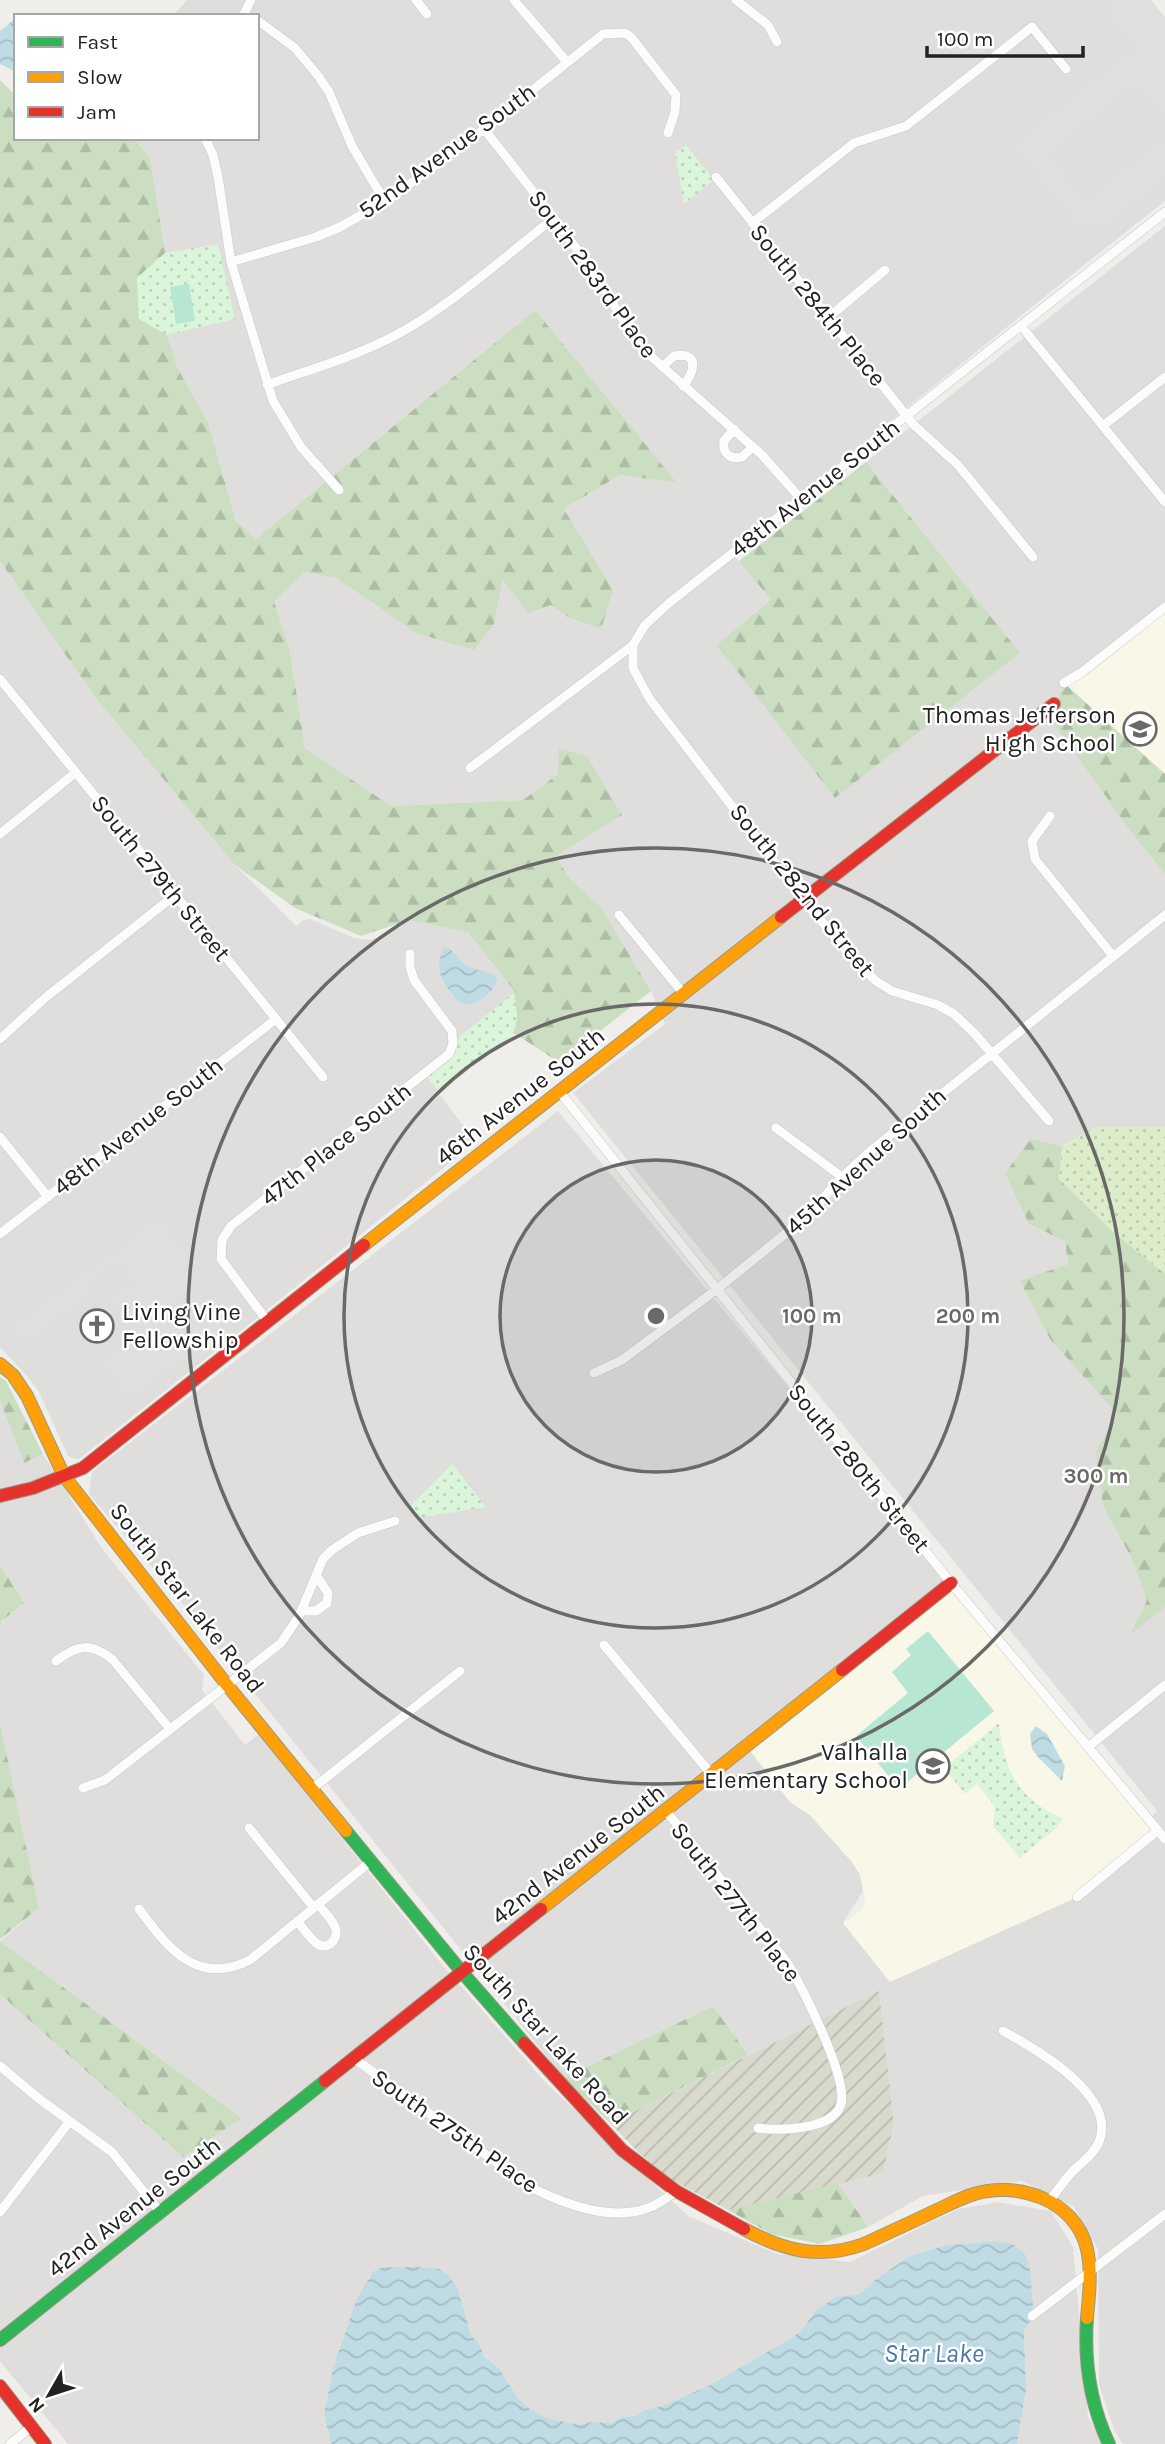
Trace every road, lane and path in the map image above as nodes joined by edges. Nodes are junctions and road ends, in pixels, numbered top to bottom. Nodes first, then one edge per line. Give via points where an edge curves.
1 (416, 0) edge
2 (514, 0) edge
3 (736, 0) edge
4 (427, 14) dead end
5 (259, 21) edge
6 (777, 42) dead end
7 (567, 62) junction
8 (1066, 69) dead end
9 (484, 129) junction
10 (668, 133) dead end
11 (206, 140) edge
12 (716, 177) dead end
13 (385, 202) junction
14 (1165, 212) edge
15 (554, 218) junction
16 (752, 223) junction
17 (231, 262) junction
18 (886, 270) dead end
19 (828, 317) junction
20 (1021, 326) junction
21 (662, 367) junction
22 (1165, 377) edge
23 (267, 385) junction
24 (683, 386) junction
25 (907, 416) junction
26 (1104, 425) junction
27 (733, 429) junction
28 (753, 447) junction
29 (339, 490) dead end
30 (801, 499) junction
31 (1165, 502) edge
32 (1033, 557) dead end
33 (1165, 607) edge
34 (633, 645) junction
35 (0, 679) edge
36 (1064, 683) dead end
37 (1054, 704) dead end
38 (470, 768) dead end
39 (75, 773) junction
40 (1050, 816) dead end
41 (0, 834) edge
42 (174, 895) junction
43 (803, 899) junction
44 (619, 915) dead end
45 (1165, 915) edge
46 (410, 954) dead end
47 (1113, 956) junction
48 (683, 993) junction
49 (276, 1019) junction
50 (0, 1038) edge
51 (991, 1053) junction
52 (323, 1077) dead end
53 (559, 1091) junction
54 (1049, 1121) dead end
55 (776, 1128) dead end
56 (0, 1137) edge
57 (842, 1177) junction
58 (48, 1197) junction
59 (0, 1234) edge
60 (716, 1290) junction
61 (268, 1322) junction
62 (0, 1364) edge
63 (594, 1373) dead end
64 (64, 1476) junction
65 (0, 1496) edge
66 (395, 1521) dead end
67 (316, 1576) junction
68 (951, 1583) junction
69 (301, 1611) junction
70 (604, 1646) dead end
71 (56, 1661) dead end
72 (460, 1671) dead end
73 (227, 1685) junction
74 (1165, 1685) edge
75 (170, 1729) junction
76 (1088, 1747) junction
77 (712, 1775) junction
78 (83, 1788) dead end
79 (312, 1789) junction
80 (666, 1811) junction
81 (249, 1828) dead end
82 (1158, 1830) junction
83 (1165, 1839) edge
84 (370, 1862) junction
85 (1077, 1896) dead end
86 (316, 1906) junction
87 (139, 1909) dead end
88 (297, 1921) junction
89 (461, 1972) junction
90 (1003, 2031) dead end
91 (355, 2059) junction
92 (0, 2066) edge
93 (70, 2121) junction
94 (758, 2128) dead end
95 (677, 2191) junction
96 (1050, 2200) junction
97 (0, 2212) edge
98 (160, 2212) junction
99 (1165, 2214) edge
100 (1089, 2274) junction
101 (1032, 2316) dead end
102 (0, 2340) edge
103 (0, 2386) edge
104 (31, 2427) junction
105 (9, 2444) edge
106 (45, 2444) edge
107 (1109, 2444) edge

1 - 4 street
2 - 7 street
3 - 6 street via 768,25
5 - 13 street via 295,48 319,77
7 - 9 street, 52nd Avenue South
7 - 10 street, 52nd Avenue South via 603,34 631,37 676,95
8 - 16 street via 1032,27 906,125 854,143
9 - 13 street, 52nd Avenue South
9 - 15 street, South 283rd Place
11 - 17 street via 218,177
12 - 16 street, South 284th Place
13 - 17 street, 52nd Avenue South via 340,228
14 - 20 street, 48th Avenue South
15 - 21 street, South 283rd Place via 645,351
15 - 23 street via 400,333
16 - 19 street, South 284th Place
17 - 23 street
18 - 19 street
19 - 25 street, South 284th Place
20 - 25 street, 48th Avenue South
20 - 26 street
21 - 24 street, South 283rd Place
21 - 24 street via 674,356 689,358 693,373
22 - 26 street
23 - 29 street via 300,447
24 - 27 street, South 283rd Place
25 - 30 street, 48th Avenue South
25 - 32 street, South 284th Place via 958,465
26 - 31 street
27 - 28 street, South 283rd Place
27 - 28 street via 724,441 728,455 743,457
28 - 30 street, South 283rd Place
30 - 34 street, 48th Avenue South via 656,614
33 - 36 street
34 - 38 street, 48th Avenue South
34 - 43 street, South 282nd Street via 633,668 644,690
35 - 39 street, South 279th Street
37 - 43 street, 46th Avenue South
39 - 41 street
39 - 42 street, South 279th Street
40 - 47 street via 1032,841 1035,859
42 - 49 street, South 279th Street
42 - 50 street
43 - 48 street, 46th Avenue South
43 - 51 street, South 282nd Street via 876,981 954,1014
44 - 48 street
45 - 47 street, 45th Avenue South
46 - 61 street, 47th Place South via 414,980 452,1031 453,1044 444,1059 231,1227 220,1244 221,1259
47 - 51 street, 45th Avenue South
48 - 53 street, 46th Avenue South
49 - 52 street, South 279th Street
49 - 58 street, 48th Avenue South
51 - 54 street, South 282nd Street
51 - 57 street, 45th Avenue South
53 - 60 street, South 280th Street
53 - 61 street, 46th Avenue South
55 - 57 street
56 - 58 street
57 - 60 street, 45th Avenue South via 807,1216
58 - 59 street, 48th Avenue South
60 - 63 street, 45th Avenue South via 622,1360
60 - 68 street, South 280th Street
61 - 64 street, 46th Avenue South via 83,1468
62 - 64 street, South Star Lake Road via 27,1396
64 - 65 street, 46th Avenue South
64 - 73 street, South Star Lake Road
66 - 67 street via 345,1541 323,1559
67 - 69 street
67 - 69 street via 328,1593 327,1603 316,1611
68 - 76 street, South 280th Street
68 - 77 street, 42nd Avenue South
69 - 73 street via 281,1643
70 - 77 street
71 - 75 street via 81,1647 101,1650
72 - 79 street
73 - 75 street
73 - 79 street, South Star Lake Road
74 - 76 street
75 - 78 street via 105,1780
76 - 82 street, South 280th Street
77 - 80 street, 42nd Avenue South
79 - 84 street, South Star Lake Road
80 - 89 street, 42nd Avenue South
80 - 94 street, South 277th Place via 787,1962 836,2070 842,2100 831,2118 775,2130
81 - 86 street
82 - 83 street, South 280th Street
82 - 85 street
84 - 86 street
84 - 89 street, South Star Lake Road
86 - 88 street
86 - 88 street via 336,1928 331,1944 317,1945
87 - 88 street via 176,1954 213,1970 234,1968 250,1960
89 - 91 street, 42nd Avenue South
89 - 95 street, South Star Lake Road via 586,2114 622,2150
90 - 96 street via 1067,2071 1099,2115 1101,2133 1095,2149
91 - 95 street, South 275th Place via 553,2199 610,2212 628,2211 648,2208
91 - 98 street, 42nd Avenue South
92 - 93 street
93 - 97 street
93 - 98 street via 122,2162
95 - 96 street, South Star Lake Road via 761,2238 821,2254 864,2244 970,2195 1012,2189
96 - 100 street, South Star Lake Road via 1082,2235
98 - 102 street, 42nd Avenue South
99 - 100 street
100 - 101 street
100 - 107 street, South Star Lake Road via 1088,2378 1098,2421
103 - 104 street
104 - 105 street
104 - 106 street

